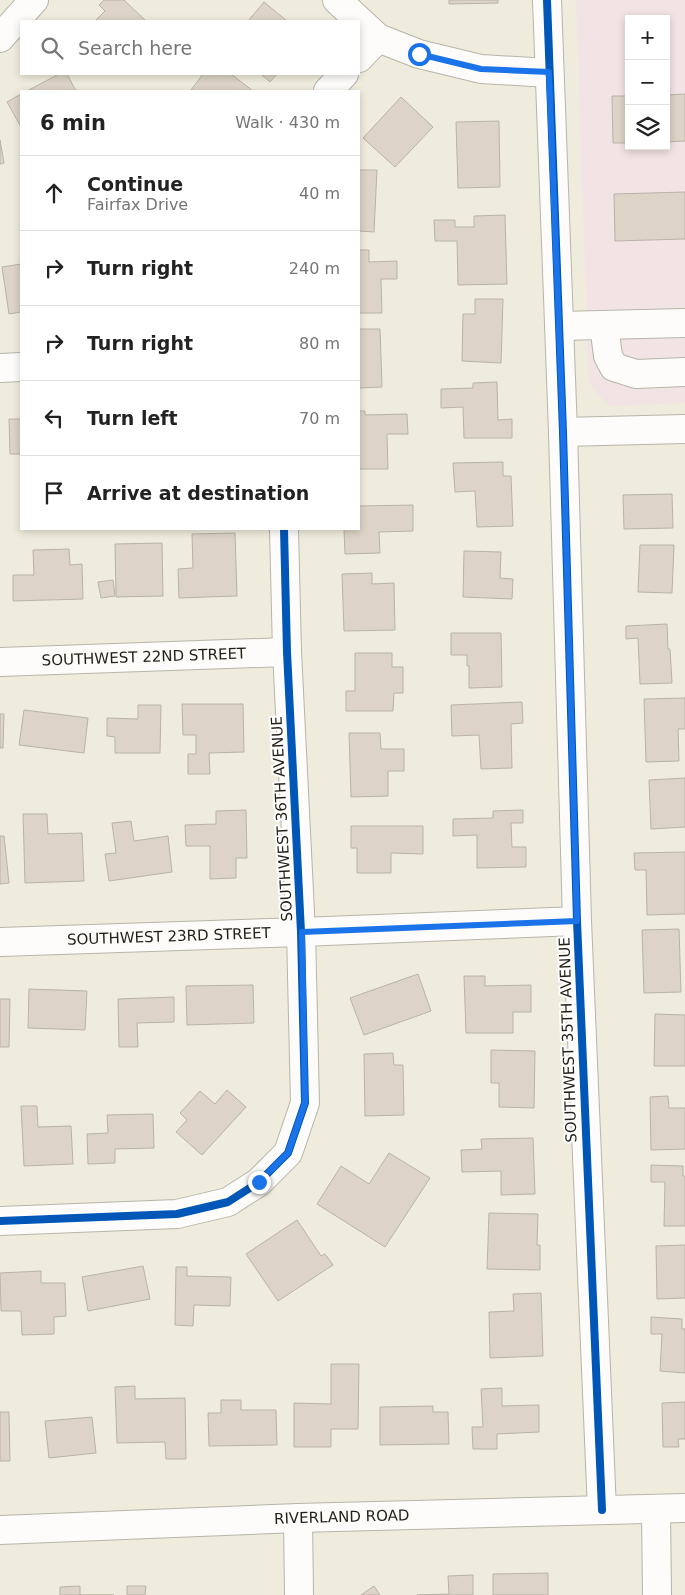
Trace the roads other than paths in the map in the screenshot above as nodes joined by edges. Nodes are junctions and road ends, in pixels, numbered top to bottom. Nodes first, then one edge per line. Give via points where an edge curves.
1 (34, 0) edge
2 (337, 0) edge
3 (547, 0) edge
4 (359, 20) edge
5 (360, 21) edge
6 (0, 38) edge
7 (378, 38) junction
8 (360, 57) edge
9 (549, 72) junction
10 (343, 75) edge
11 (329, 90) edge
12 (685, 323) edge
13 (604, 325) junction
14 (559, 326) junction
15 (20, 367) edge
16 (0, 368) edge
17 (685, 372) edge
18 (685, 429) edge
19 (563, 432) junction
20 (284, 530) edge
21 (287, 652) junction
22 (0, 662) edge
23 (577, 921) junction
24 (302, 932) junction
25 (0, 942) edge
26 (0, 1220) edge
27 (685, 1508) edge
28 (656, 1509) junction
29 (602, 1510) junction
30 (298, 1518) junction
31 (0, 1530) edge
32 (299, 1595) edge
33 (657, 1595) edge

1 - 6 street
2 - 4 street
3 - 9 street, SOUTHWEST 35TH AVENUE
5 - 7 street
7 - 8 street
7 - 9 street via 419,54 481,69
9 - 14 street, SOUTHWEST 35TH AVENUE
10 - 11 street
12 - 13 street
13 - 14 street
13 - 17 street via 608,356 614,367 636,374
14 - 19 street, SOUTHWEST 35TH AVENUE
15 - 16 street
18 - 19 street
19 - 23 street, SOUTHWEST 35TH AVENUE
20 - 21 street, SOUTHWEST 36TH AVENUE
21 - 22 street, SOUTHWEST 22ND STREET
21 - 24 street, SOUTHWEST 36TH AVENUE
23 - 24 street, SOUTHWEST 23RD STREET
23 - 29 street, SOUTHWEST 35TH AVENUE
24 - 25 street, SOUTHWEST 23RD STREET
24 - 26 street, SOUTHWEST 36TH AVENUE via 305,1103 288,1153 259,1182 228,1202 177,1214
27 - 28 street, RIVERLAND ROAD
28 - 29 street, RIVERLAND ROAD
28 - 33 street
29 - 30 street, RIVERLAND ROAD
30 - 31 street, RIVERLAND ROAD
30 - 32 street

